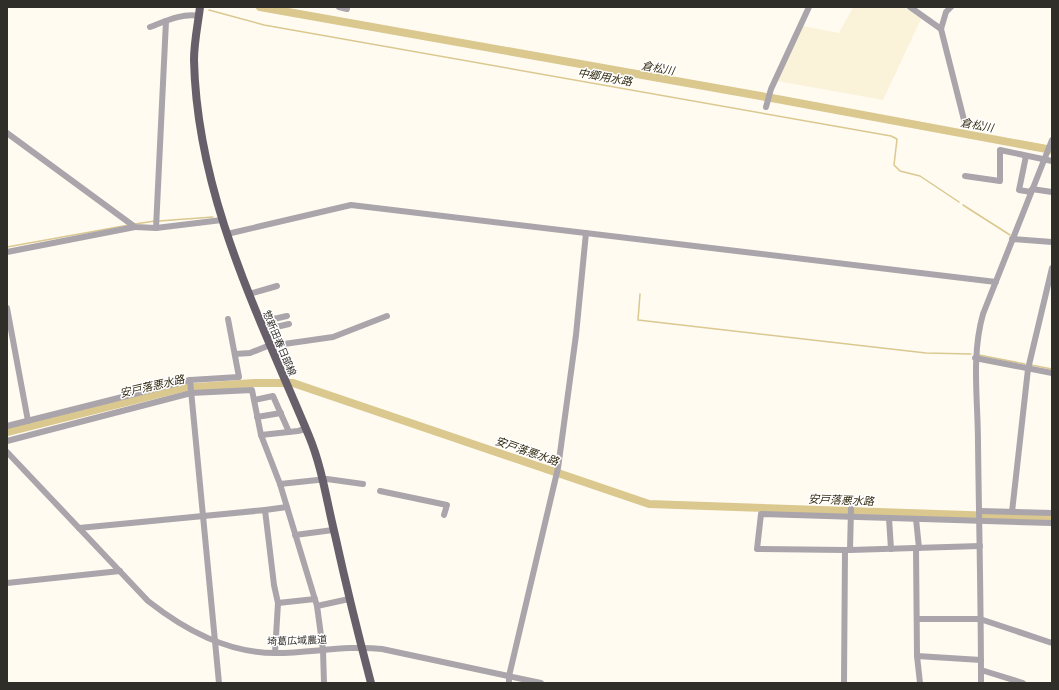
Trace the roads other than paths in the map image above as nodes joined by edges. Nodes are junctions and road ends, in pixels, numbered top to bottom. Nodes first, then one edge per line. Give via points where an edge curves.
1 (340, 7) edge
2 (810, 7) edge
3 (910, 7) edge
4 (951, 7) edge
5 (347, 9) dead end
6 (200, 10) edge
7 (166, 21) junction
8 (150, 27) dead end
9 (941, 29) junction
10 (766, 107) dead end
11 (964, 120) dead end
12 (7, 133) edge
13 (1052, 141) edge
14 (1026, 156) junction
15 (1044, 159) junction
16 (1052, 161) edge
17 (965, 176) dead end
18 (1032, 190) junction
19 (1052, 192) edge
20 (222, 220) junction
21 (135, 227) junction
22 (156, 228) junction
23 (586, 233) junction
24 (227, 234) junction
25 (1012, 239) junction
26 (1052, 242) edge
27 (7, 252) edge
28 (1052, 268) edge
29 (996, 282) junction
30 (277, 286) dead end
31 (249, 294) junction
32 (7, 308) edge
33 (287, 316) dead end
34 (387, 316) dead end
35 (228, 319) dead end
36 (289, 324) dead end
37 (262, 326) junction
38 (270, 346) junction
39 (235, 354) junction
40 (975, 358) junction
41 (1028, 369) junction
42 (1052, 373) edge
43 (190, 380) junction
44 (191, 393) junction
45 (254, 400) junction
46 (281, 412) junction
47 (258, 417) junction
48 (28, 421) junction
49 (7, 426) edge
50 (305, 429) junction
51 (289, 432) junction
52 (261, 435) junction
53 (7, 441) edge
54 (7, 452) edge
55 (322, 480) junction
56 (280, 484) junction
57 (363, 484) dead end
58 (380, 491) dead end
59 (287, 507) junction
60 (851, 509) dead end
61 (265, 510) junction
62 (979, 512) junction
63 (1012, 512) junction
64 (1052, 513) edge
65 (202, 515) junction
66 (444, 515) dead end
67 (850, 517) junction
68 (889, 518) junction
69 (916, 519) junction
70 (979, 520) junction
71 (1052, 523) edge
72 (79, 528) junction
73 (333, 530) junction
74 (295, 535) junction
75 (980, 546) junction
76 (917, 548) junction
77 (891, 549) junction
78 (847, 550) junction
79 (120, 571) junction
80 (7, 583) edge
81 (315, 599) junction
82 (349, 599) junction
83 (278, 603) junction
84 (317, 606) junction
85 (917, 619) junction
86 (980, 619) junction
87 (214, 641) junction
88 (1052, 643) edge
89 (362, 647) junction
90 (323, 650) junction
91 (275, 653) junction
92 (917, 656) junction
93 (981, 660) junction
94 (981, 670) junction
95 (509, 676) junction
96 (219, 683) edge
97 (324, 683) edge
98 (371, 683) edge
99 (509, 683) edge
100 (540, 683) edge
101 (844, 683) edge
102 (920, 683) edge
103 (981, 683) edge
104 (1023, 683) edge

1 - 5 street
2 - 10 street via 771,89
3 - 9 street
4 - 9 street via 946,12
6 - 7 street
6 - 20 main road, 惣新田春日部線 via 194,58 197,102 208,175
7 - 8 street
7 - 22 street
9 - 11 street
12 - 21 street
13 - 15 street
14 - 15 street
14 - 17 street via 1000,150 1000,181
14 - 18 street via 1019,190
15 - 16 street
15 - 18 street
18 - 19 street
18 - 25 street
20 - 22 street
20 - 24 main road, 惣新田春日部線
21 - 22 street
21 - 27 street
23 - 24 street via 351,205
23 - 29 street
23 - 95 street via 576,335 556,480
24 - 31 main road, 惣新田春日部線
25 - 26 street
25 - 29 street
28 - 41 street
29 - 40 street via 978,332
30 - 31 street
31 - 37 main road, 惣新田春日部線
32 - 48 street
33 - 37 street
34 - 38 street via 333,337
35 - 39 street
36 - 37 street
37 - 38 main road, 惣新田春日部線
38 - 39 street via 250,353
38 - 50 main road, 惣新田春日部線
39 - 43 street via 239,377
40 - 41 street
40 - 62 street
41 - 42 street
41 - 63 street
43 - 44 street
43 - 48 street
44 - 45 street via 252,390
44 - 53 street
44 - 65 street
45 - 46 street via 273,396
45 - 47 street
46 - 47 street
46 - 51 street
47 - 52 street
48 - 49 street
50 - 51 street
50 - 55 main road, 惣新田春日部線
51 - 52 street
52 - 56 street
54 - 72 street, 埼葛広域農道
55 - 56 street
55 - 57 street
55 - 73 main road, 惣新田春日部線
56 - 59 street
58 - 66 street via 446,505
59 - 61 street
59 - 74 street
60 - 67 street
61 - 65 street
61 - 83 street
62 - 63 street
62 - 70 street
63 - 64 street
65 - 72 street
65 - 87 street
67 - 68 street
67 - 78 street
67 - 78 street via 761,514 757,549
68 - 69 street
68 - 77 street
69 - 70 street
69 - 76 street
70 - 71 street
70 - 75 street
72 - 79 street, 埼葛広域農道
73 - 74 street
73 - 82 main road, 惣新田春日部線
74 - 81 street
75 - 76 street
75 - 86 street
76 - 77 street
76 - 85 street
77 - 78 street
78 - 101 street
79 - 80 street
79 - 87 street, 埼葛広域農道 via 148,601 170,618
81 - 83 street
81 - 84 street
82 - 84 street
82 - 89 main road, 惣新田春日部線
83 - 91 street
84 - 90 street
85 - 86 street
85 - 92 street
86 - 88 street
86 - 93 street
87 - 91 street, 埼葛広域農道
87 - 96 street
89 - 90 street, 埼葛広域農道
89 - 95 street, 埼葛広域農道 via 382,648
89 - 98 main road, 惣新田春日部線
90 - 91 street, 埼葛広域農道
90 - 97 street
92 - 93 street
92 - 102 street
93 - 94 street
94 - 103 street
94 - 104 street
95 - 99 street
95 - 100 street, 埼葛広域農道

